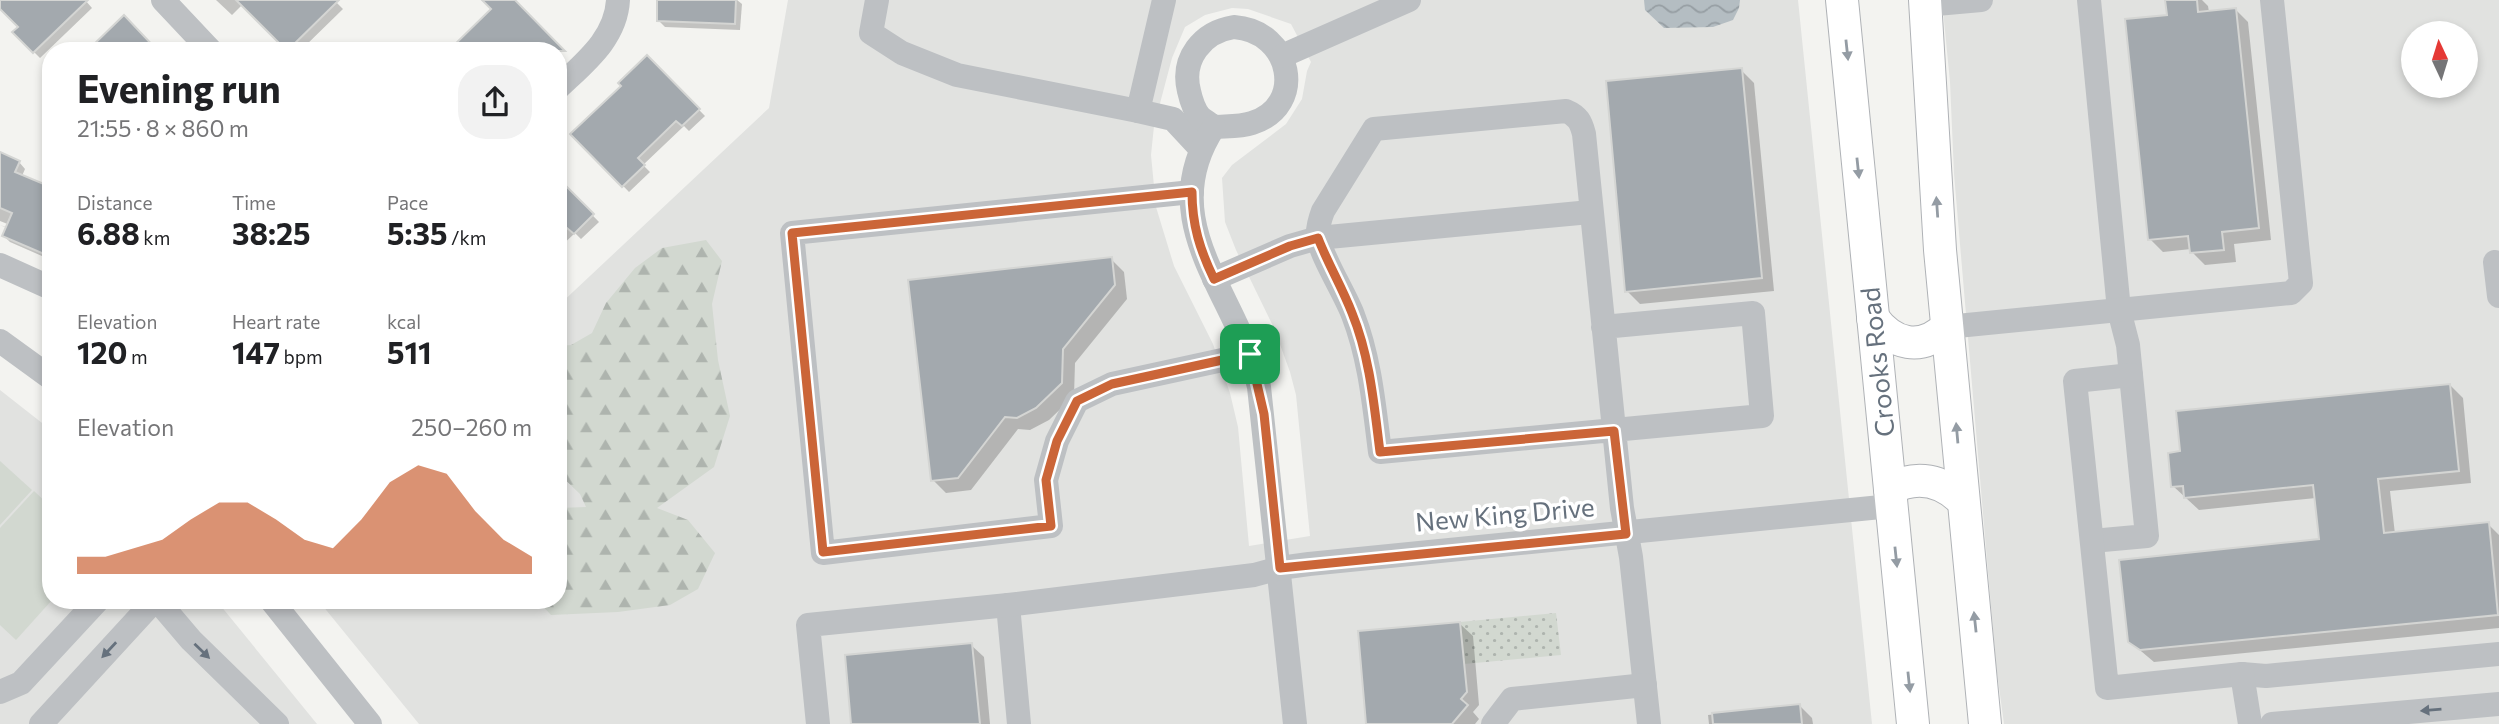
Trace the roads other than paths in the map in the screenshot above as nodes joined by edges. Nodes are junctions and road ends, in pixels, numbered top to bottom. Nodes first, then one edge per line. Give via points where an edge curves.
1 (163, 0) edge
2 (618, 0) edge
3 (877, 0) edge
4 (1164, 0) edge
5 (1409, 0) edge
6 (1842, 0) edge
7 (1981, 0) edge
8 (2089, 0) edge
9 (2272, 0) edge
10 (1925, 2) edge
11 (203, 42) edge
12 (1282, 57) junction
13 (567, 79) edge
14 (1138, 111) junction
15 (1214, 127) junction
16 (1200, 148) junction
17 (1192, 192) junction
18 (1590, 212) junction
19 (1318, 238) junction
20 (2495, 262) dead end
21 (0, 265) edge
22 (1214, 279) junction
23 (42, 284) edge
24 (2499, 296) edge
25 (2119, 310) junction
26 (1873, 318) junction
27 (1602, 327) junction
28 (1947, 327) junction
29 (0, 341) edge
30 (1250, 354) junction
31 (42, 371) edge
32 (2131, 375) junction
33 (1614, 431) junction
34 (1891, 497) junction
35 (1964, 501) junction
36 (1626, 534) junction
37 (2092, 541) junction
38 (1280, 568) junction
39 (1008, 605) junction
40 (90, 609) edge
41 (148, 609) edge
42 (164, 609) edge
43 (278, 609) edge
44 (2499, 654) edge
45 (2242, 674) junction
46 (1645, 685) junction
47 (0, 692) edge
48 (2499, 704) edge
49 (41, 724) edge
50 (277, 724) edge
51 (370, 724) edge
52 (818, 724) edge
53 (1019, 724) edge
54 (1295, 724) edge
55 (1493, 724) edge
56 (1649, 724) edge
57 (1913, 724) edge
58 (1985, 724) edge
59 (2250, 724) edge
60 (2272, 724) edge

1 - 11 street
2 - 13 street via 610,32
3 - 14 street via 871,33 902,53 957,75
4 - 14 street
5 - 12 street
6 -> 26 main road, Crooks Road
7 - 10 street
8 - 25 street
9 - 25 street via 2301,283 2291,293
28 -> 10 main road
12 - 15 street via 1286,85 1276,106 1252,123
12 - 15 street via 1268,38 1244,28 1215,32 1201,42 1188,67 1187,84 1199,116
14 - 16 street via 1173,119
15 - 16 street
16 - 17 street
17 - 22 street via 1192,219
17 - 30 street via 792,233 823,552 1051,526 1046,480 1057,441 1077,401 1112,384
18 - 19 street
18 - 19 street via 1584,134 1574,114 1566,111 1374,129 1323,211
18 - 27 street
19 - 22 street
19 - 33 street via 1362,342 1380,452
20 - 24 street
21 - 23 street
22 - 30 street
25 - 28 street
25 - 32 street
26 - 28 main road via 1892,337 1915,343 1928,341
26 - 34 main road, Crooks Road
27 - 33 street
27 - 33 street via 1753,313 1762,416
35 -> 28 main road
29 - 31 street
30 - 38 street via 1264,414
32 - 37 street via 2147,536
32 - 37 street via 2075,381
33 - 36 street
34 - 35 main road via 1902,482 1927,480 1942,484
34 - 36 street, New King Drive
34 -> 57 main road, Crooks Road
58 -> 35 main road
36 - 38 street, New King Drive
36 - 46 street
37 - 45 street via 2107,688
38 - 39 street, New King Drive
38 - 54 street
39 - 52 street, New King Drive via 808,625
39 - 53 street
40 - 47 street via 21,682
41 -> 49 street
42 -> 50 street
43 - 51 street
44 - 45 street via 2266,676
45 - 59 street
46 - 55 street via 1512,699
46 - 56 street
48 -> 60 street

